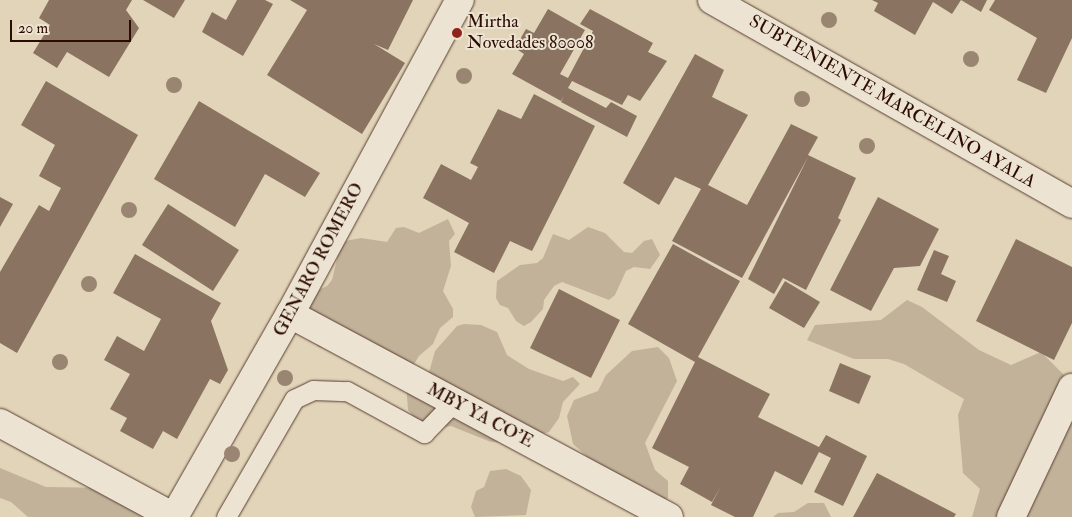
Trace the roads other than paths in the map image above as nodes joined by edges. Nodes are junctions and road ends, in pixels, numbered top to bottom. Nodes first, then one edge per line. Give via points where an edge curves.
1 (460, 0) edge
2 (712, 0) edge
3 (1072, 204) edge
4 (290, 314) junction
5 (1072, 388) edge
6 (454, 402) junction
7 (0, 423) edge
8 (174, 517) edge
9 (226, 517) edge
10 (669, 517) edge
11 (1011, 517) edge

1 - 4 street, GENARO ROMERO
2 - 3 street, SUBTENIENTE MARCELINO AYALA
4 - 6 street, MBY YA CO'E
4 - 8 street, GENARO ROMERO
5 - 11 street
6 - 9 lane via 424,433 347,392 313,390 294,399
6 - 10 street, MBY YA CO'E
7 - 8 street

